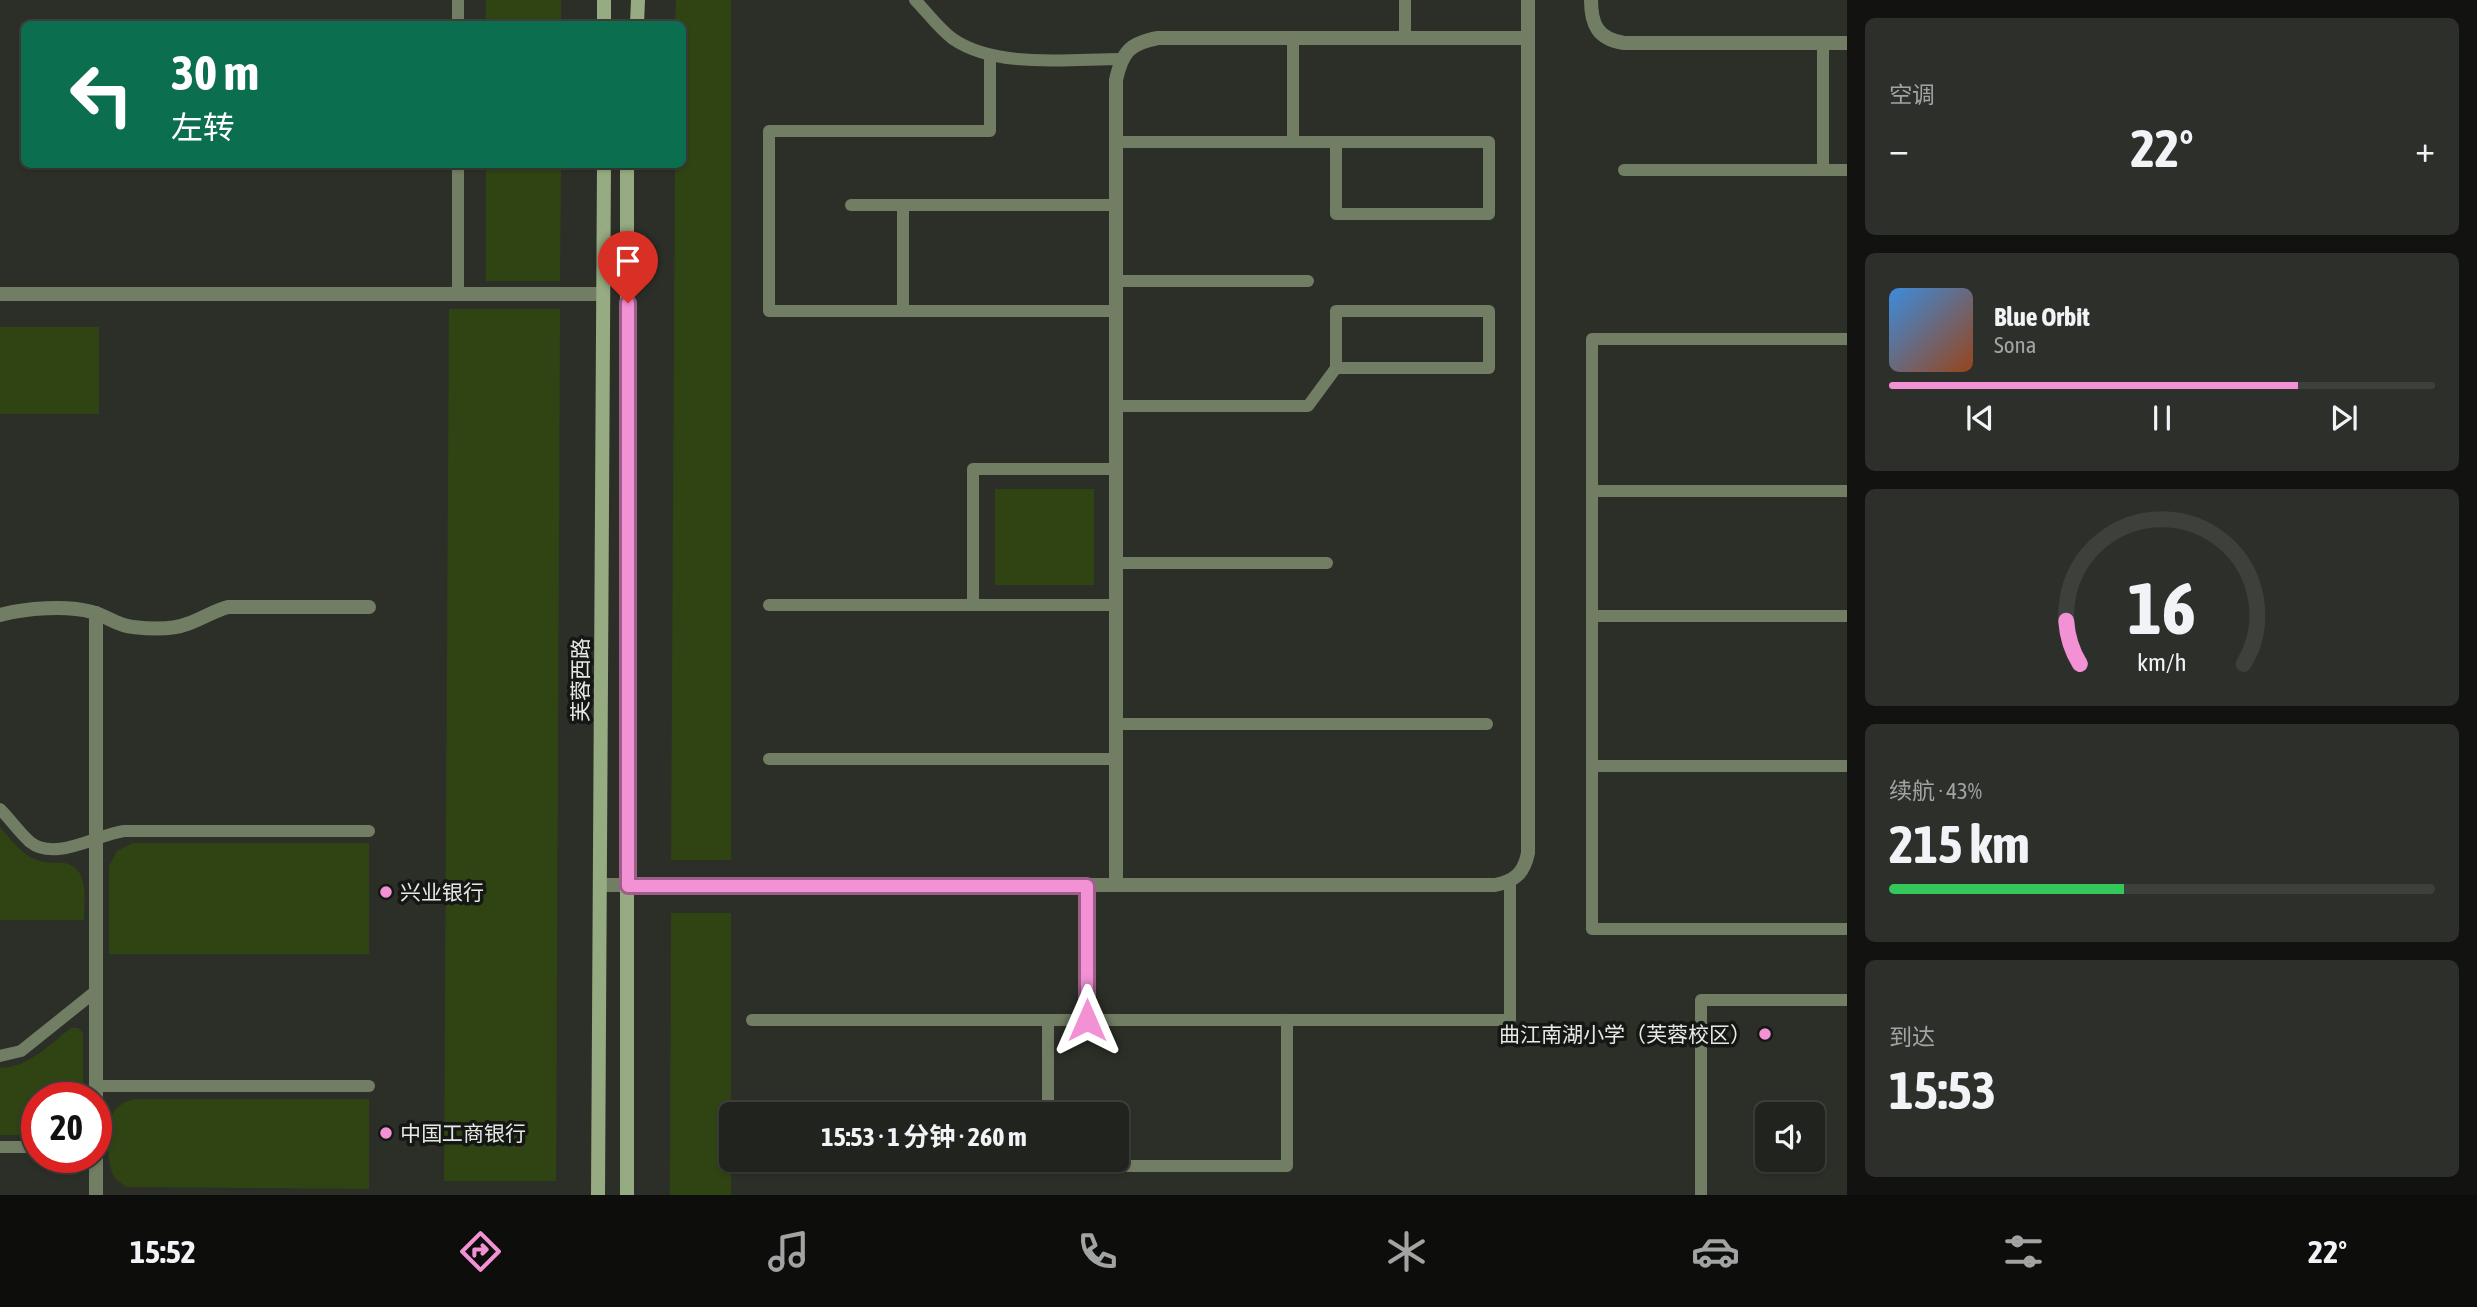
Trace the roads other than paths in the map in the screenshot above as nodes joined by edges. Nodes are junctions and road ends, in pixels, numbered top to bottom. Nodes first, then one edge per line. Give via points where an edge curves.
1 (458, 0) edge
2 (604, 0) edge
3 (638, 0) edge
4 (915, 0) edge
5 (1405, 0) edge
6 (1528, 0) edge
7 (1591, 0) edge
8 (458, 21) edge
9 (604, 21) edge
10 (637, 21) edge
11 (1293, 38) junction
12 (1405, 38) junction
13 (1528, 38) junction
14 (1823, 43) junction
15 (1847, 43) edge
16 (990, 55) junction
17 (1121, 59) junction
18 (1116, 142) junction
19 (1293, 142) junction
20 (1336, 142) junction
21 (458, 168) edge
22 (604, 168) edge
23 (627, 168) edge
24 (1624, 170) dead end
25 (1823, 170) junction
26 (1847, 170) edge
27 (851, 205) dead end
28 (903, 205) junction
29 (1116, 205) junction
30 (1116, 281) junction
31 (1308, 281) dead end
32 (0, 294) edge
33 (458, 294) junction
34 (603, 294) junction
35 (903, 311) junction
36 (1116, 311) junction
37 (1847, 339) edge
38 (1336, 368) junction
39 (1116, 406) junction
40 (1116, 469) junction
41 (1592, 491) junction
42 (1847, 491) edge
43 (1116, 563) junction
44 (1327, 563) dead end
45 (769, 605) dead end
46 (973, 605) junction
47 (1116, 605) junction
48 (369, 607) dead end
49 (96, 613) junction
50 (0, 615) edge
51 (1592, 617) junction
52 (1847, 617) edge
53 (1116, 724) junction
54 (1487, 724) dead end
55 (769, 759) dead end
56 (1116, 759) junction
57 (1592, 766) junction
58 (1847, 766) edge
59 (0, 809) edge
60 (369, 831) dead end
61 (96, 837) junction
62 (1510, 882) junction
63 (600, 886) junction
64 (628, 886) junction
65 (1087, 886) junction
66 (1116, 886) junction
67 (1847, 929) edge
68 (96, 991) junction
69 (1847, 1000) edge
70 (752, 1020) dead end
71 (1048, 1020) junction
72 (1087, 1020) junction
73 (1287, 1020) junction
74 (0, 1056) edge
75 (96, 1082) edge
76 (112, 1086) edge
77 (369, 1086) dead end
78 (1048, 1102) edge
79 (0, 1147) edge
80 (21, 1147) edge
81 (1129, 1164) edge
82 (96, 1173) edge
83 (96, 1195) edge
84 (598, 1195) edge
85 (627, 1195) edge
86 (1701, 1195) edge

1 - 8 lane
2 - 9 main road
3 - 10 main road
4 - 16 lane via 952,38
5 - 12 lane
6 - 13 street
7 - 14 street via 1594,24 1611,41
11 - 12 street
11 - 17 street via 1158,38 1141,41
11 - 19 lane
12 - 13 street
13 - 62 street via 1528,853 1519,876
14 - 15 street
14 - 25 lane
16 - 17 lane
16 - 35 lane via 990,131 769,131 769,311
17 - 18 street via 1116,80
18 - 19 lane
18 - 29 street
19 - 20 lane
20 - 20 lane via 1489,142 1489,214 1336,214
21 - 33 lane
22 - 34 main road, 芙蓉西路
23 - 64 main road
24 - 25 lane
25 - 26 lane
27 - 28 lane
28 - 29 lane
28 - 35 lane
29 - 30 street
30 - 31 lane
30 - 36 street
32 - 33 street
33 - 34 street
34 - 63 main road, 芙蓉西路
35 - 36 lane
36 - 39 street
37 - 41 lane via 1592,339
38 - 38 lane via 1489,368 1489,311 1336,311
38 - 39 lane via 1308,406
39 - 40 street
40 - 43 street
40 - 46 lane via 973,469
41 - 42 lane
41 - 51 lane
43 - 44 lane
43 - 47 street
45 - 46 lane
46 - 47 lane
47 - 53 street
48 - 49 street via 228,607 173,627 120,625
49 - 50 street via 28,609
49 - 61 street
51 - 52 lane
51 - 57 lane
53 - 54 lane
53 - 56 street
55 - 56 lane
56 - 66 street
57 - 58 lane
57 - 67 lane via 1592,929
59 - 61 lane via 32,843 52,851
60 - 61 lane via 124,831
61 - 68 street
62 - 66 street via 1495,886
62 - 73 lane via 1510,1020
63 - 64 street
63 - 84 main road, 芙蓉西路
64 - 65 street
64 - 85 main road
65 - 66 street
65 - 72 lane
68 - 74 lane via 21,1051
68 - 75 street
69 - 86 lane via 1701,1000
70 - 71 lane
71 - 72 lane
71 - 78 lane
72 - 73 lane
73 - 81 lane via 1287,1166
76 - 77 lane
79 - 80 lane
82 - 83 street

